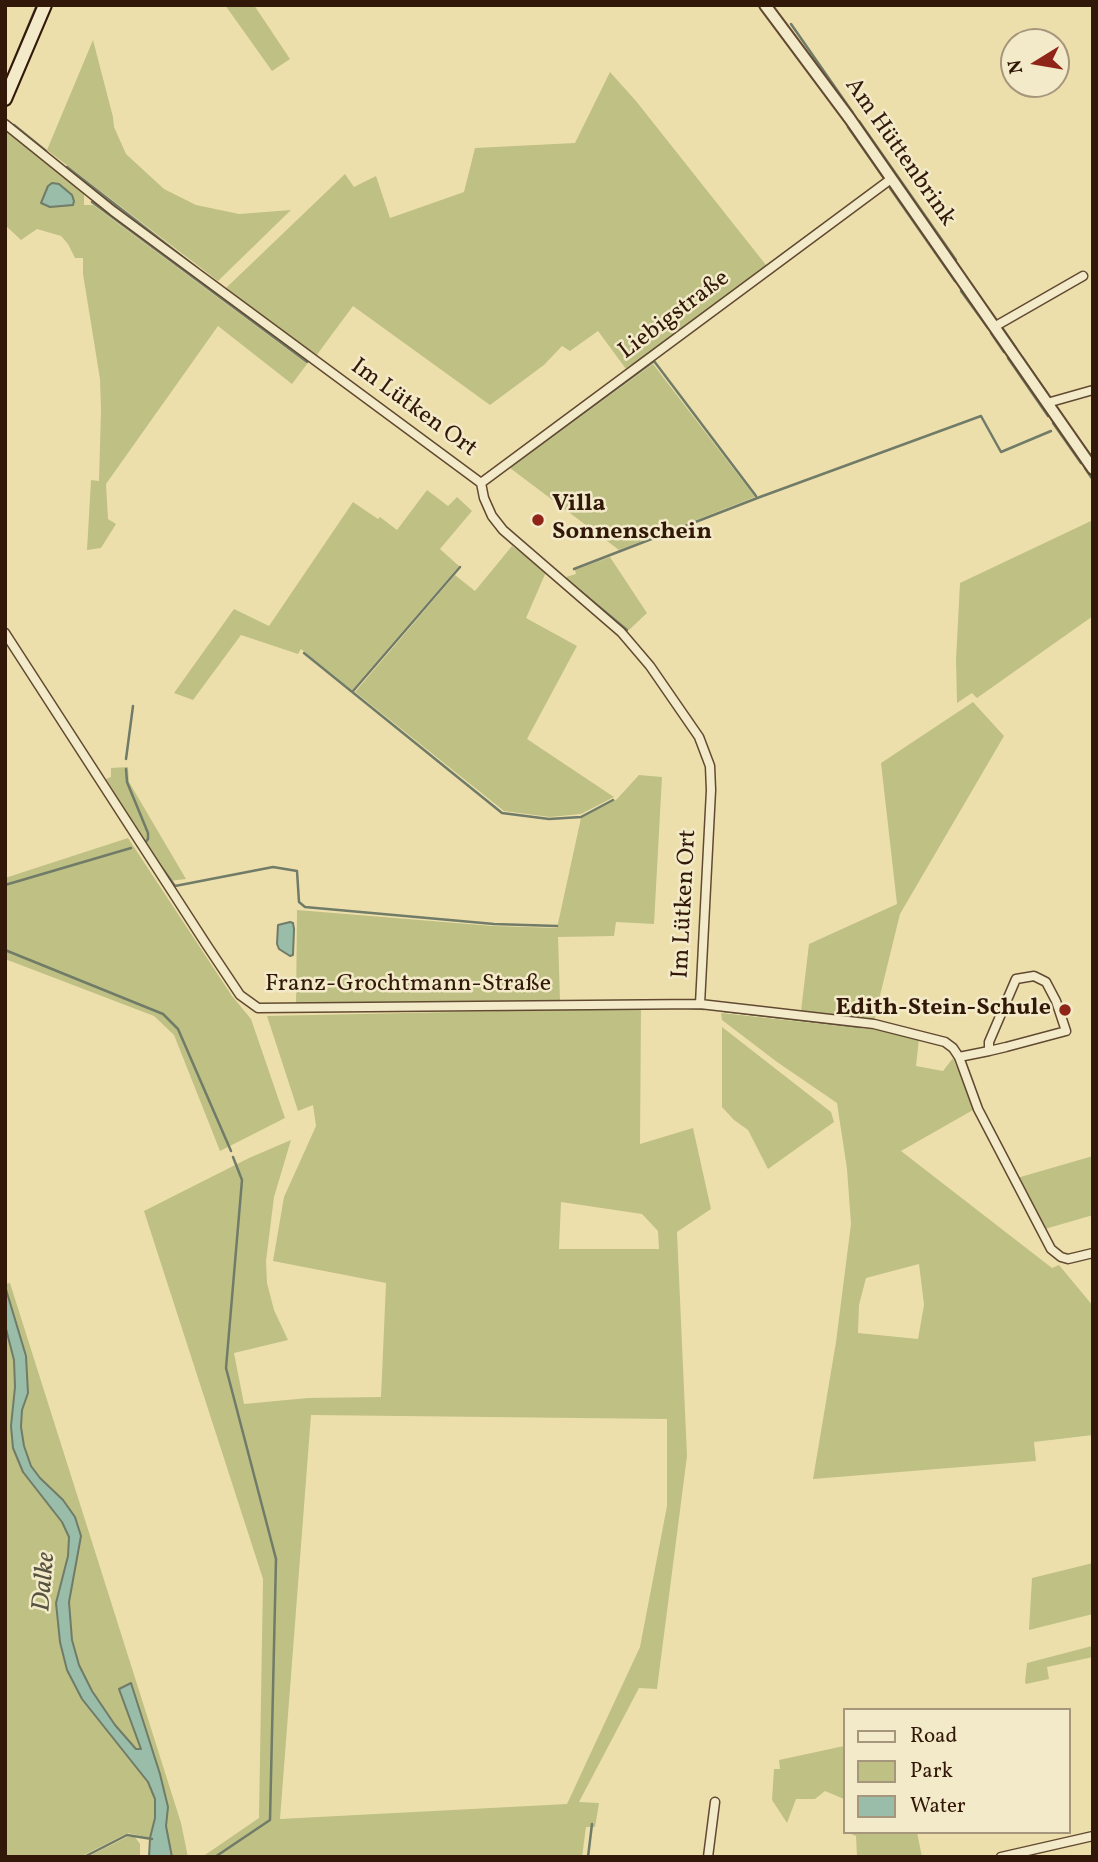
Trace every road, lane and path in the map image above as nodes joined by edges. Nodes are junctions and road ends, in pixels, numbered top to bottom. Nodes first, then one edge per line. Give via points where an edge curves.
1 (45, 5) edge
2 (765, 5) edge
3 (5, 99) edge
4 (5, 124) edge
5 (891, 178) junction
6 (1083, 276) dead end
7 (994, 327) junction
8 (1093, 390) edge
9 (1047, 403) junction
10 (1093, 469) edge
11 (481, 483) junction
12 (5, 633) edge
13 (700, 1004) junction
14 (989, 1051) junction
15 (959, 1057) junction
16 (1093, 1253) edge
17 (715, 1802) dead end
18 (1093, 1836) edge
19 (708, 1857) edge
20 (1001, 1857) edge

1 - 3 main road
2 - 5 street, Am Hüttenbrink
4 - 11 street, Im Lütken Ort via 113,211
5 - 7 street, Am Hüttenbrink
5 - 11 street, Liebigstraße
6 - 7 street
7 - 9 street, Am Hüttenbrink
8 - 9 street
9 - 10 street, Am Hüttenbrink
11 - 13 street, Im Lütken Ort via 488,507 503,530 621,632 706,750 712,790
12 - 13 street, Franz-Grochtmann-Straße via 240,995 258,1008
13 - 15 street, Franz-Grochtmann-Straße via 874,1024 945,1041
14 - 14 street via 1066,1031 1046,982 1034,976 1016,979
14 - 15 street
15 - 16 street via 978,1109 1051,1249 1068,1259
17 - 19 street
18 - 20 street

